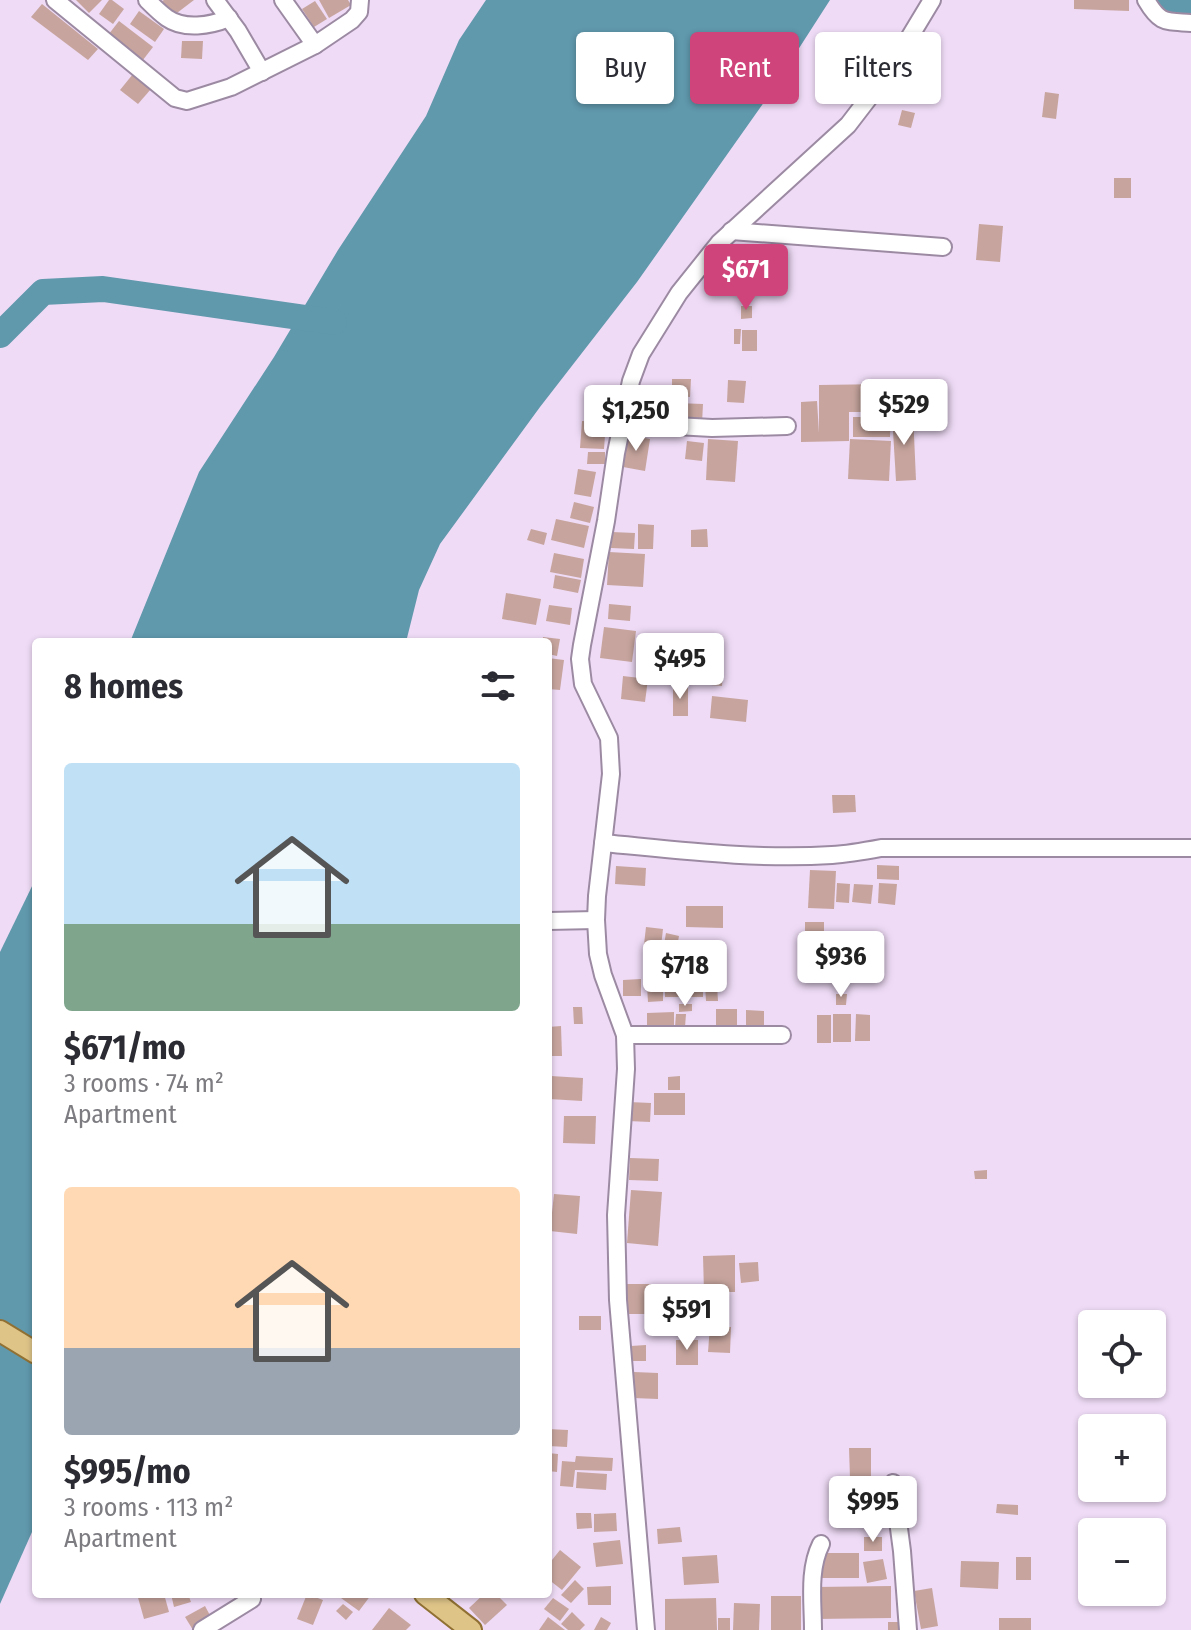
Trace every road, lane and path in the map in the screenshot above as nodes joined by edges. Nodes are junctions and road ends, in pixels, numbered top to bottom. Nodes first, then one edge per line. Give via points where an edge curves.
1 (55, 0) edge
2 (147, 0) edge
3 (215, 0) edge
4 (283, 0) edge
5 (360, 0) edge
6 (932, 0) edge
7 (1146, 0) edge
8 (229, 18) junction
9 (1191, 23) edge
10 (315, 45) junction
11 (262, 72) junction
12 (731, 231) junction
13 (943, 247) dead end
14 (622, 423) junction
15 (787, 426) dead end
16 (603, 843) junction
17 (1191, 848) edge
18 (596, 920) junction
19 (552, 921) edge
20 (625, 1035) junction
21 (782, 1035) dead end
22 (0, 1331) edge
23 (32, 1351) edge
24 (893, 1483) dead end
25 (821, 1544) dead end
26 (430, 1598) edge
27 (252, 1599) dead end
28 (202, 1630) edge
29 (471, 1630) edge
30 (646, 1630) edge
31 (813, 1630) edge
32 (908, 1630) edge

1 - 11 street via 175,98 205,96
2 - 8 street via 169,20 192,26
3 - 8 street
4 - 10 street
5 - 10 street via 352,20
6 - 12 street via 888,73 848,125
7 - 9 street via 1157,17
8 - 11 street
10 - 11 street
12 - 13 street
12 - 14 street via 686,284 641,354
14 - 15 street
14 - 16 street via 580,659 583,684 609,738 611,774
16 - 17 street via 803,856 881,848
16 - 18 street
18 - 19 street
18 - 20 street via 603,975
20 - 21 street
20 - 30 street via 616,1215 618,1300
22 - 23 main road
24 - 32 street
25 - 31 street via 813,1572
26 - 29 main road
27 - 28 street

